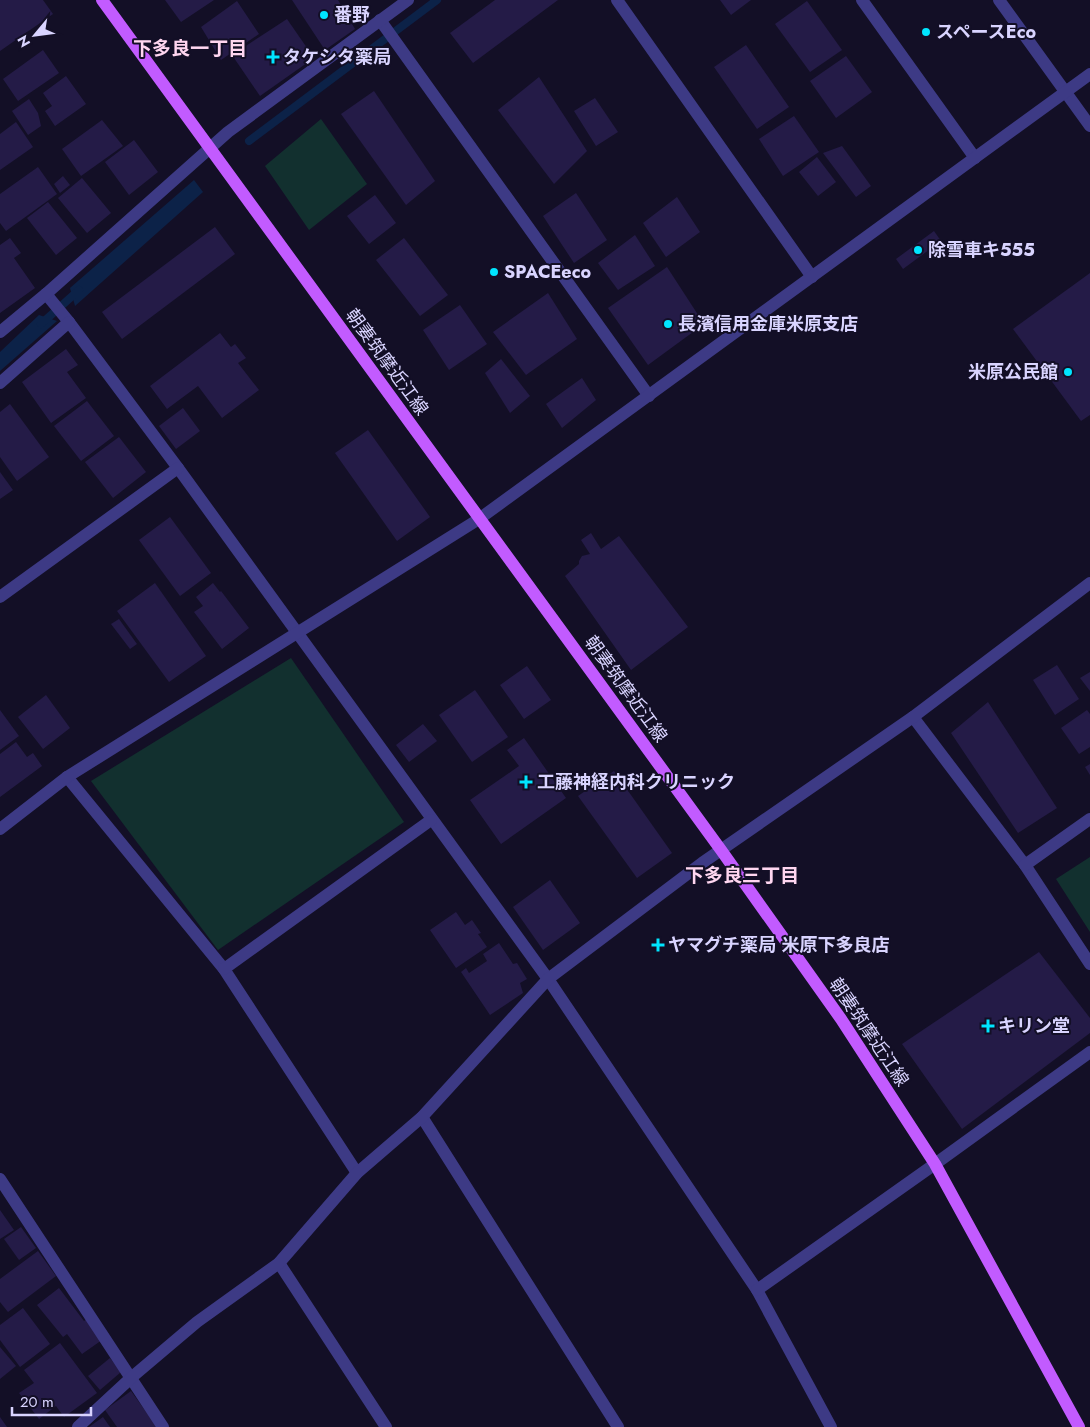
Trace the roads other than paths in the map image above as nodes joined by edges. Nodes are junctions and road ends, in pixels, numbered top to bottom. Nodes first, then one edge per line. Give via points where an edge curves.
1 (102, 0) edge
2 (408, 0) edge
3 (617, 0) edge
4 (862, 0) edge
5 (999, 0) edge
6 (383, 24) junction
7 (1090, 74) edge
8 (1065, 92) junction
9 (1090, 126) edge
10 (210, 147) junction
11 (975, 158) junction
12 (812, 277) junction
13 (49, 298) junction
14 (66, 318) junction
15 (0, 332) edge
16 (0, 383) edge
17 (649, 396) junction
18 (178, 468) junction
19 (479, 519) junction
20 (1090, 583) edge
21 (0, 597) edge
22 (296, 633) junction
23 (913, 717) junction
24 (67, 776) junction
25 (431, 820) junction
26 (1090, 820) edge
27 (0, 829) edge
28 (721, 850) junction
29 (1025, 866) junction
30 (1090, 964) edge
31 (224, 969) junction
32 (548, 979) junction
33 (1090, 1052) edge
34 (422, 1117) junction
35 (935, 1164) junction
36 (357, 1173) junction
37 (0, 1179) edge
38 (279, 1263) junction
39 (757, 1290) junction
40 (132, 1377) junction
41 (78, 1427) edge
42 (163, 1427) edge
43 (386, 1427) edge
44 (618, 1427) edge
45 (831, 1427) edge
46 (1079, 1427) edge

1 - 10 main road, 朝妻筑摩近江線
2 - 6 street
3 - 12 street
4 - 11 street
5 - 8 street
6 - 10 street
6 - 17 street
7 - 8 street
8 - 9 street
8 - 11 street
10 - 13 street
10 - 19 main road, 朝妻筑摩近江線
11 - 12 street
12 - 17 street
13 - 14 street
13 - 15 street
14 - 16 street
14 - 18 street
17 - 19 street
18 - 21 street
18 - 22 street
19 - 22 street
19 - 28 main road, 朝妻筑摩近江線
20 - 23 street
22 - 24 street
22 - 25 street
23 - 28 street
23 - 29 street
24 - 27 street
24 - 31 street
25 - 31 street
25 - 32 street
26 - 29 street
28 - 32 street
28 - 35 main road, 朝妻筑摩近江線 via 841,1019
29 - 30 street
31 - 36 street
32 - 34 street
32 - 39 street
33 - 35 street
34 - 36 street
34 - 44 street
35 - 39 street
35 - 46 main road, 朝妻筑摩近江線
36 - 38 street
37 - 40 street
38 - 40 street via 196,1322
38 - 43 street
39 - 45 street
40 - 41 street
40 - 42 street

